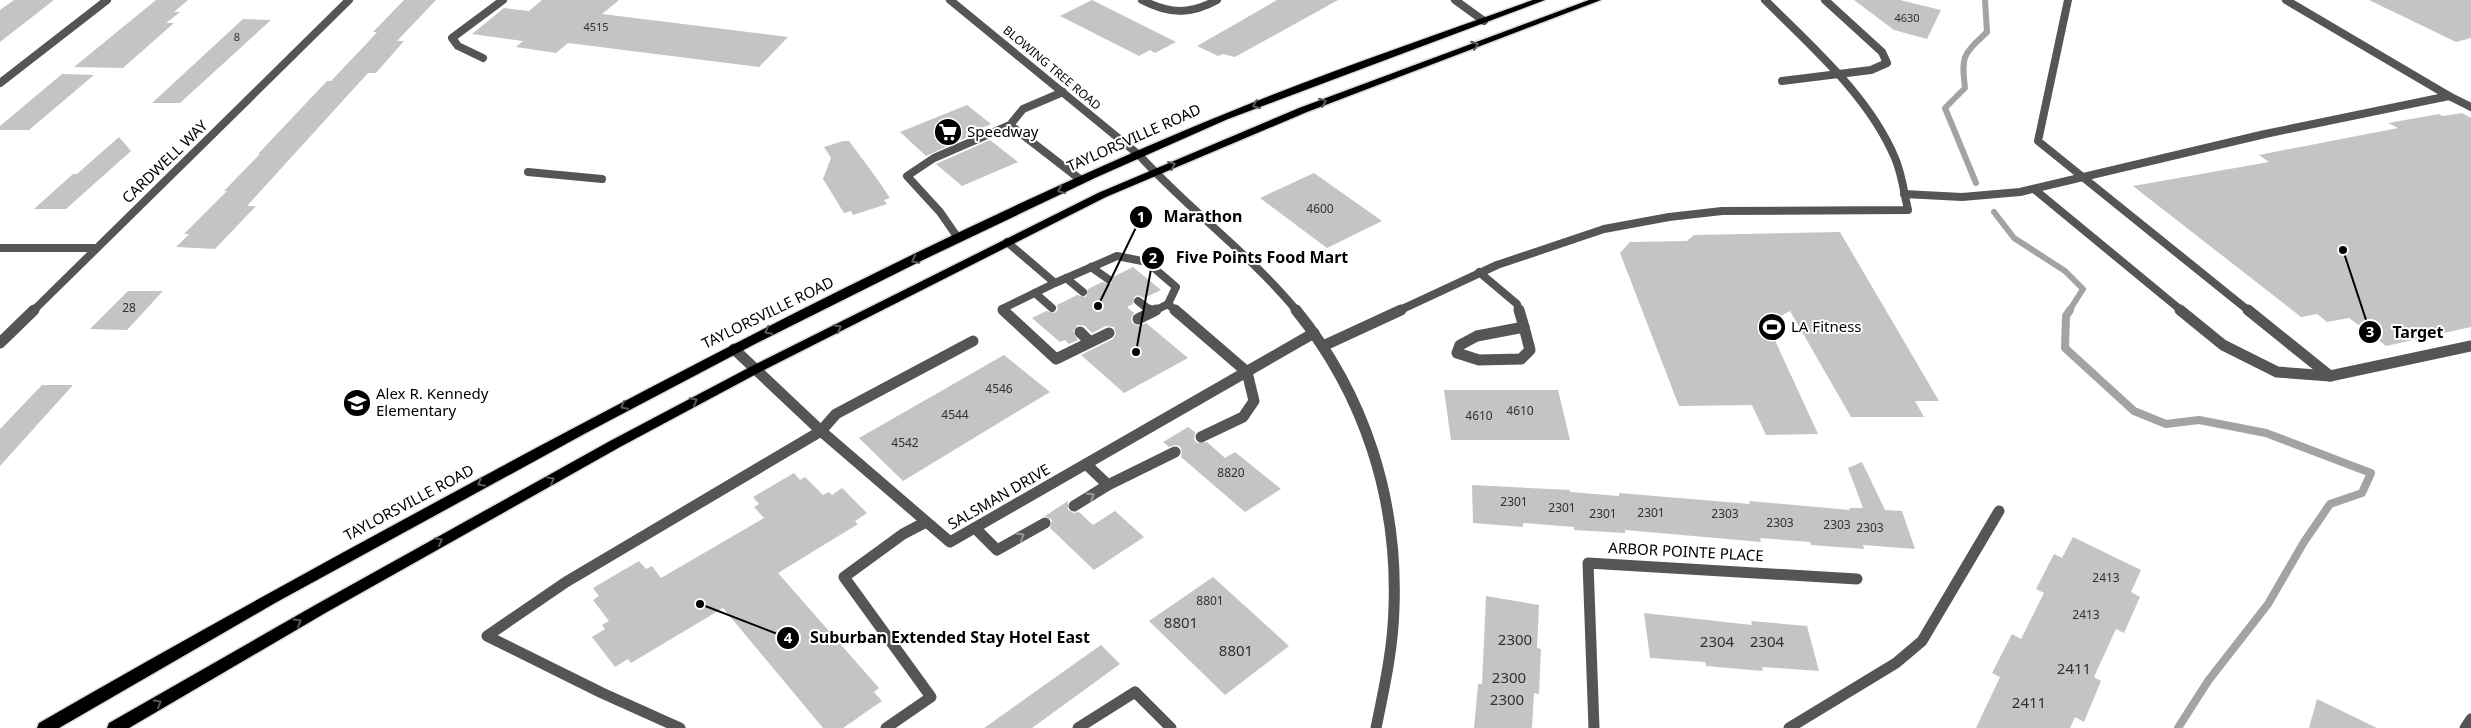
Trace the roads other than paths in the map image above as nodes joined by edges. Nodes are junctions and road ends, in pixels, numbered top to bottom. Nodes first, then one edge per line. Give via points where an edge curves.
1 (106, 0) edge
2 (349, 0) edge
3 (503, 0) edge
4 (950, 0) edge
5 (1142, 0) edge
6 (1217, 0) edge
7 (1455, 0) edge
8 (1541, 0) edge
9 (1597, 0) edge
10 (1765, 0) edge
11 (1825, 0) edge
12 (2068, 0) edge
13 (2286, 0) edge
14 (1484, 21) junction
15 (484, 58) dead end
16 (1838, 74) junction
17 (1782, 81) dead end
18 (0, 83) edge
19 (1063, 92) junction
20 (2449, 96) junction
21 (2471, 107) edge
22 (1010, 125) junction
23 (1139, 155) junction
24 (528, 172) dead end
25 (1154, 172) junction
26 (2082, 178) junction
27 (602, 179) dead end
28 (1081, 180) junction
29 (2034, 189) junction
30 (1904, 194) junction
31 (958, 238) junction
32 (1007, 242) junction
33 (0, 248) edge
34 (96, 248) junction
35 (1091, 267) junction
36 (1479, 272) junction
37 (1066, 278) junction
38 (1108, 279) dead end
39 (1055, 283) junction
40 (1082, 292) dead end
41 (1035, 293) junction
42 (1138, 302) dead end
43 (1168, 304) junction
44 (1052, 308) dead end
45 (1152, 312) junction
46 (1138, 319) dead end
47 (1524, 327) junction
48 (1080, 332) dead end
49 (1108, 333) dead end
50 (1314, 333) junction
51 (974, 341) dead end
52 (1090, 342) junction
53 (0, 343) edge
54 (1322, 346) junction
55 (2471, 346) edge
56 (734, 349) junction
57 (756, 369) junction
58 (1247, 372) junction
59 (2330, 376) junction
60 (821, 431) junction
61 (1201, 437) dead end
62 (1175, 452) dead end
63 (1086, 464) junction
64 (1108, 485) junction
65 (1074, 506) dead end
66 (1999, 511) dead end
67 (926, 522) junction
68 (1045, 523) dead end
69 (974, 528) junction
70 (1857, 579) dead end
71 (2471, 719) edge
72 (44, 728) edge
73 (116, 728) edge
74 (680, 728) edge
75 (886, 728) edge
76 (1078, 728) edge
77 (1171, 728) edge
78 (1376, 728) edge
79 (1594, 728) edge
80 (1789, 728) edge
81 (2465, 728) edge

1 - 18 street
2 - 34 street, CARDWELL WAY
3 - 15 street via 452,38 458,46
4 - 19 street, BLOWING TREE ROAD
5 - 6 street via 1171,13 1191,12
7 - 14 street
8 - 14 main road, TAYLORSVILLE ROAD
25 -> 9 main road via 1381,80
10 - 16 street
11 - 16 street via 1882,52 1887,63 1871,70
12 - 26 street via 2038,141
13 - 20 street
14 -> 23 main road, TAYLORSVILLE ROAD via 1282,95
16 - 17 street
16 - 30 street via 1874,119 1896,159
19 - 22 street via 1023,110
19 - 23 street, BLOWING TREE ROAD
20 - 21 street
20 - 26 street via 2265,134
22 - 28 street
22 - 31 street via 934,158 907,176 940,212
23 - 25 street, BLOWING TREE ROAD
23 - 28 main road, TAYLORSVILLE ROAD
24 - 27 street
25 - 32 main road
25 - 50 street, BLOWING TREE ROAD via 1277,288
26 - 29 street
26 - 59 street
28 -> 31 main road, TAYLORSVILLE ROAD
29 - 30 street via 1983,198
29 - 59 street via 2223,345 2277,372
30 - 36 street via 1908,210 1722,211 1669,217 1604,229
31 -> 56 main road, TAYLORSVILLE ROAD
32 - 39 street
57 -> 32 main road
33 - 34 street
34 - 53 street, CARDWELL WAY
35 - 37 street
35 - 38 street
35 - 43 street via 1117,256 1147,262 1176,287
36 - 47 street via 1517,304
36 - 54 street
37 - 39 street
37 - 40 street
39 - 41 street
41 - 44 street
41 - 52 street via 1002,309 1056,359
42 - 45 street
43 - 45 street
43 - 58 street
45 - 46 street
47 - 47 street via 1530,350 1521,359 1475,360 1457,352 1460,345 1477,336
48 - 52 street
49 - 52 street
50 - 54 street, BLOWING TREE ROAD
50 - 58 street, SALSMAN DRIVE
51 - 60 street via 836,414
54 - 78 street, BLOWING TREE ROAD via 1350,390 1384,479 1393,543 1394,618
55 - 59 street
56 - 57 street, SALSMAN DRIVE
56 -> 72 main road, TAYLORSVILLE ROAD via 402,526
57 - 60 street, SALSMAN DRIVE
73 -> 57 main road via 429,547
58 - 61 street via 1254,401 1242,418
58 - 63 street, SALSMAN DRIVE
60 - 67 street, SALSMAN DRIVE
60 - 74 street via 566,582 487,636
62 - 64 street
63 - 64 street
63 - 69 street, SALSMAN DRIVE
65 -> 64 street
66 - 80 street via 1922,641 1896,664
67 - 69 street, SALSMAN DRIVE via 950,542
67 - 75 street via 903,534 844,577 931,697
69 -> 68 street via 997,550
70 - 79 street, ARBOR POINTE PLACE via 1588,563
71 - 81 street
76 - 77 street via 1135,692

